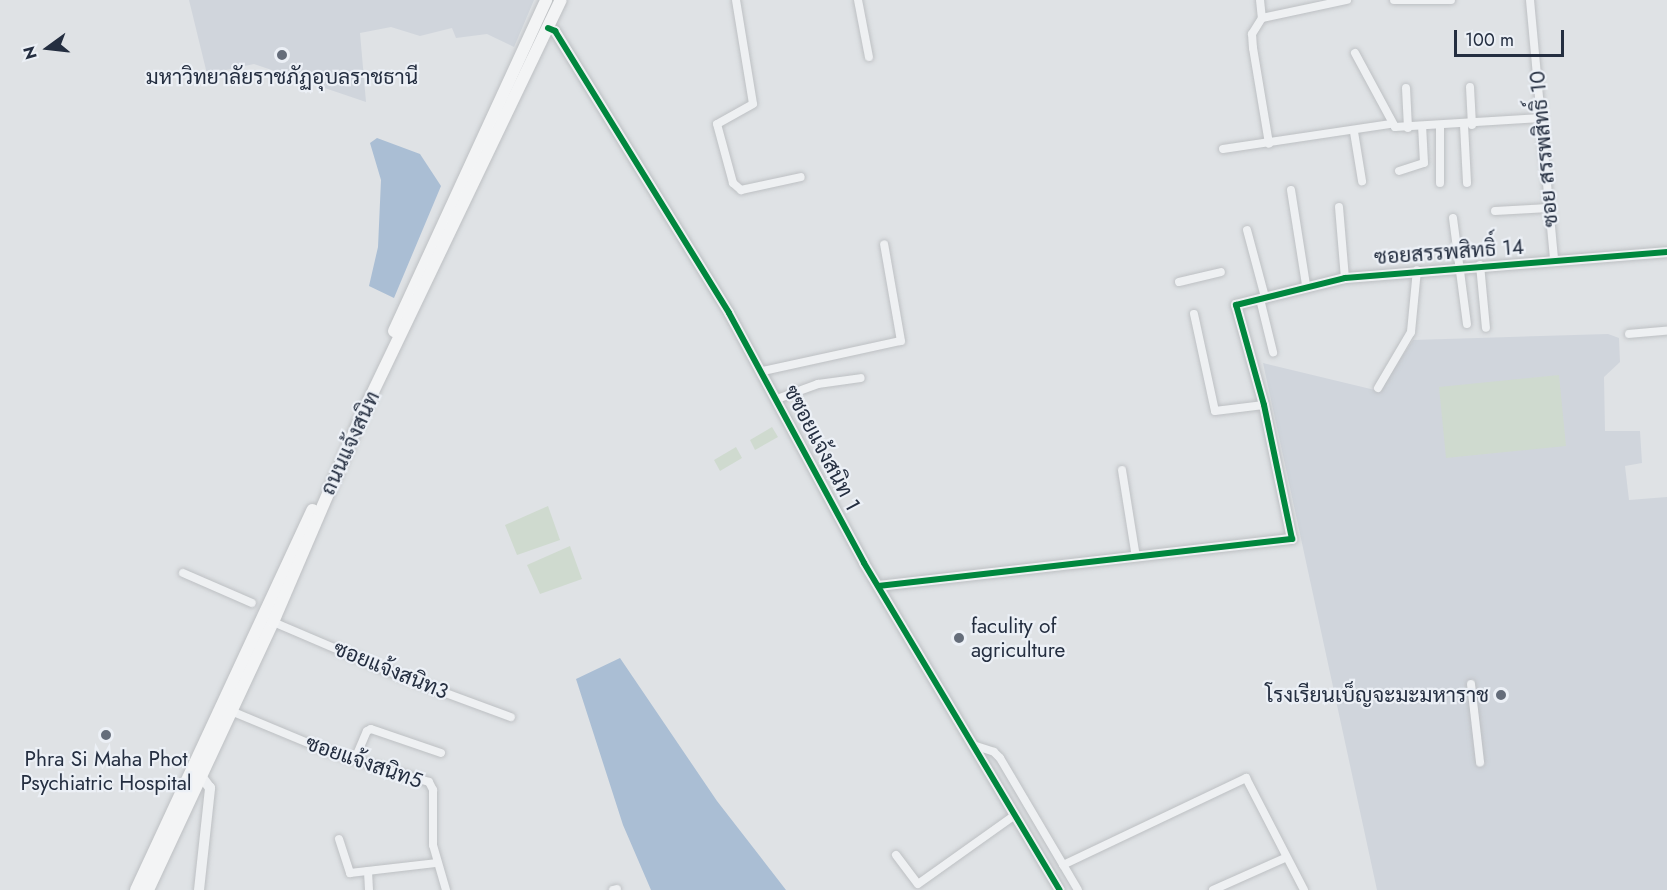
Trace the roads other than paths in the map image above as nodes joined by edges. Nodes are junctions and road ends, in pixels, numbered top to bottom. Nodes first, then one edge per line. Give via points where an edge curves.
1 (546, 0) edge
2 (561, 0) edge
3 (736, 0) edge
4 (858, 0) edge
5 (1260, 0) edge
6 (1347, 0) edge
7 (1395, 0) edge
8 (1451, 0) edge
9 (1530, 0) edge
10 (1412, 1) edge
11 (1262, 18) junction
12 (548, 28) junction
13 (1355, 53) dead end
14 (869, 57) dead end
15 (1470, 87) dead end
16 (1406, 88) dead end
17 (1541, 118) junction
18 (1391, 124) junction
19 (1468, 125) junction
20 (1440, 127) junction
21 (1408, 128) junction
22 (1422, 128) junction
23 (1354, 132) junction
24 (1269, 144) junction
25 (1223, 148) dead end
26 (1399, 171) dead end
27 (801, 177) dead end
28 (1362, 181) dead end
29 (1440, 183) dead end
30 (1467, 183) dead end
31 (1291, 190) dead end
32 (1339, 207) dead end
33 (1549, 208) junction
34 (1495, 211) dead end
35 (1452, 218) dead end
36 (1247, 230) dead end
37 (884, 244) dead end
38 (1667, 252) edge
39 (1554, 261) junction
40 (1480, 265) junction
41 (1460, 266) junction
42 (1417, 270) junction
43 (1221, 272) dead end
44 (1345, 278) junction
45 (1179, 282) dead end
46 (1306, 285) junction
47 (1263, 298) junction
48 (1194, 314) dead end
49 (1467, 324) dead end
50 (1486, 328) dead end
51 (1667, 331) edge
52 (1629, 334) dead end
53 (1274, 352) dead end
54 (763, 371) junction
55 (861, 378) dead end
56 (1378, 388) dead end
57 (777, 399) junction
58 (1263, 405) junction
59 (1122, 471) dead end
60 (1136, 557) junction
61 (183, 573) dead end
62 (879, 586) junction
63 (252, 603) dead end
64 (273, 622) junction
65 (1471, 684) dead end
66 (231, 711) junction
67 (512, 717) dead end
68 (973, 746) junction
69 (441, 753) dead end
70 (356, 759) junction
71 (1480, 762) dead end
72 (201, 776) junction
73 (1015, 815) junction
74 (339, 839) dead end
75 (896, 855) dead end
76 (1285, 858) junction
77 (437, 863) junction
78 (1063, 865) junction
79 (368, 871) junction
80 (136, 890) edge
81 (148, 890) edge
82 (199, 890) edge
83 (369, 890) edge
84 (446, 890) edge
85 (1060, 890) edge
86 (1078, 890) edge
87 (1213, 890) edge
88 (1304, 890) edge

1 - 80 main road, ถนนแจ้งสนิท
2 - 12 main road, ถนนแจ้งสนิท
3 - 27 street via 753,104 717,124 733,183 741,190
4 - 14 street
5 - 11 street
6 - 11 street
7 - 10 street
8 - 10 street
9 - 17 street, ซอย สรรพสิทธิ์ 10
11 - 24 street via 1252,34
12 - 54 street, ซซอยแจ้งสนิท 1 via 555,31
12 - 64 main road, ถนนแจ้งสนิท via 361,417
13 - 18 street
15 - 19 street
16 - 21 street
17 - 19 street
17 - 33 street, ซอย สรรพสิทธิ์ 10
18 - 21 street
18 - 23 street
19 - 20 street
19 - 30 street
20 - 22 street
20 - 29 street
21 - 22 street
22 - 26 street via 1424,163
23 - 24 street
23 - 28 street
24 - 25 street
31 - 46 street
32 - 44 street
33 - 34 street
33 - 39 street, ซอย สรรพสิทธิ์ 10
35 - 41 street
36 - 47 street
37 - 54 street via 901,341
38 - 39 street, ซอยสรรพสิทธิ์ 14
39 - 40 street, ซอยสรรพสิทธิ์ 14
40 - 41 street, ซอยสรรพสิทธิ์ 14
40 - 50 street
41 - 42 street, ซอยสรรพสิทธิ์ 14
41 - 49 street
42 - 44 street, ซอยสรรพสิทธิ์ 14
42 - 56 street via 1411,332
43 - 45 street
44 - 46 street, ซอยสรรพสิทธิ์ 14
46 - 47 street, ซอยสรรพสิทธิ์ 14
47 - 53 street
47 - 58 street, ซอยสรรพสิทธิ์ 14 via 1236,305
48 - 58 street via 1215,411
51 - 52 street
54 - 57 street, ซซอยแจ้งสนิท 1
55 - 57 street via 818,384
57 - 62 street, ซซอยแจ้งสนิท 1
58 - 60 street via 1292,539
59 - 60 street
60 - 62 street
61 - 63 street
62 - 68 street, ซซอยแจ้งสนิท 1
64 - 66 main road, ถนนแจ้งสนิท
64 - 67 street, ซอยแจ้งสนิท3 via 402,677
65 - 71 street
66 - 70 street, ซอยแจ้งสนิท5
66 - 72 main road, ถนนแจ้งสนิท
68 - 73 street, ซซอยแจ้งสนิท 1
68 - 78 street via 994,752 999,758
69 - 70 street via 371,729 367,730
70 - 77 street, ซอยแจ้งสนิท5 via 429,782
72 - 81 main road, ถนนแจ้งสนิท
72 - 82 street via 210,788
73 - 75 street via 918,884
73 - 85 street, ซซอยแจ้งสนิท 1
74 - 79 street via 347,871
76 - 78 street via 1246,778
76 - 87 street
76 - 88 street
77 - 79 street
77 - 84 street, ซอยแจ้งสนิท5
78 - 86 street
79 - 83 street

